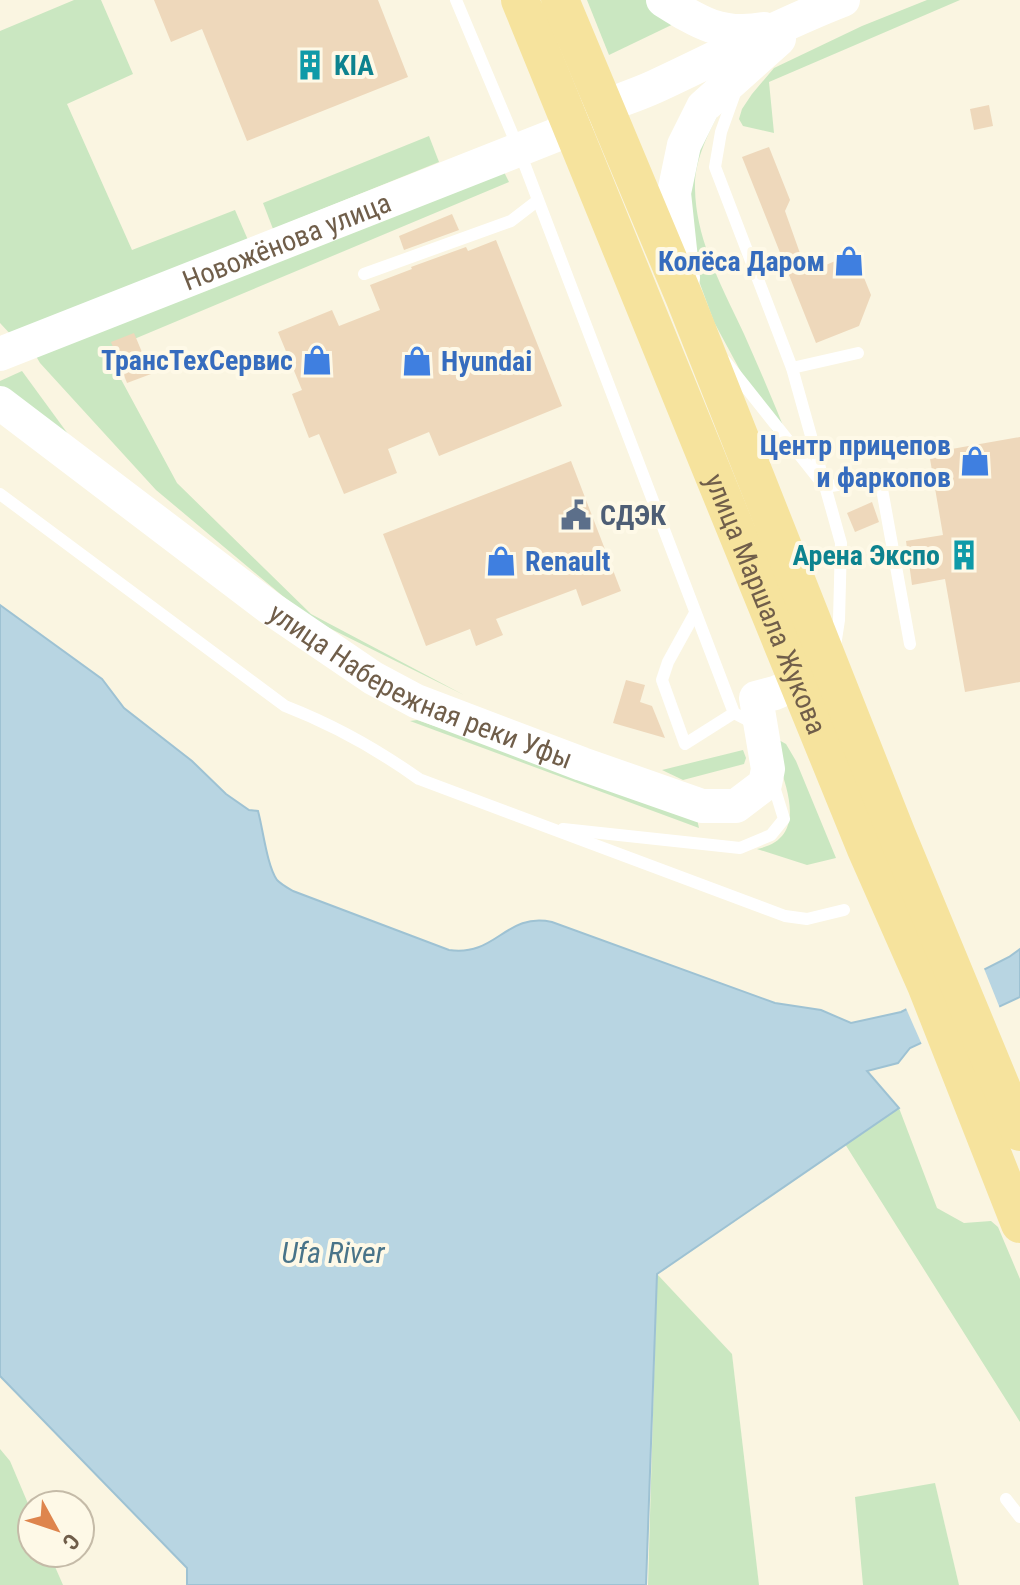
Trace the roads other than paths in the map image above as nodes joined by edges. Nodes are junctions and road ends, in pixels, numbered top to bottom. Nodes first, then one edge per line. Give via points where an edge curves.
1 (456, 0) edge
2 (520, 0) edge
3 (560, 0) edge
4 (663, 0) edge
5 (843, 0) edge
6 (806, 14) junction
7 (735, 80) junction
8 (606, 107) junction
9 (570, 121) junction
10 (519, 150) junction
11 (537, 201) junction
12 (364, 274) dead end
13 (685, 299) junction
14 (701, 340) junction
15 (858, 353) dead end
16 (0, 354) edge
17 (792, 368) junction
18 (0, 403) edge
19 (825, 487) junction
20 (0, 494) edge
21 (695, 613) junction
22 (910, 644) dead end
23 (815, 676) junction
24 (747, 720) junction
25 (768, 769) junction
26 (544, 827) junction
27 (882, 842) junction
28 (844, 910) dead end
29 (1020, 1132) edge
30 (1016, 1215) edge
31 (1006, 1499) dead end
32 (1020, 1517) edge

1 - 10 lane
2 - 9 main road, улица Маршала Жукова
3 - 8 main road, улица Маршала Жукова
4 - 6 street via 698,22 731,33 762,30
5 - 6 street
6 - 7 street
6 - 8 street, Новожёнова улица
7 - 13 street via 703,107 684,145 674,193
7 - 17 lane via 715,167
8 - 9 street, Новожёнова улица
8 - 13 main road, улица Маршала Жукова
9 - 10 street, Новожёнова улица via 556,135
9 - 23 main road, улица Маршала Жукова
10 - 11 lane
10 - 16 street, Новожёнова улица
11 - 12 lane via 511,221
11 - 21 lane
13 - 14 main road, улица Маршала Жукова
14 - 19 lane via 726,362
14 - 23 main road, улица Маршала Жукова
15 - 17 lane
17 - 19 lane
18 - 25 street, улица Набережная реки Уфы via 270,608 416,701 702,806 736,806 765,784
19 - 22 lane via 880,478
19 - 23 lane via 841,543 839,620
20 - 26 lane via 285,706 378,750 419,779
21 - 24 lane
21 - 24 lane via 662,680 685,744
23 - 24 street via 756,698
23 - 27 main road, улица Маршала Жукова
24 - 25 street
25 - 26 lane via 784,819 771,835 740,848
26 - 28 lane via 785,916 807,919
27 - 29 main road, улица Маршала Жукова
27 - 30 main road, улица Маршала Жукова via 926,985
31 - 32 lane

